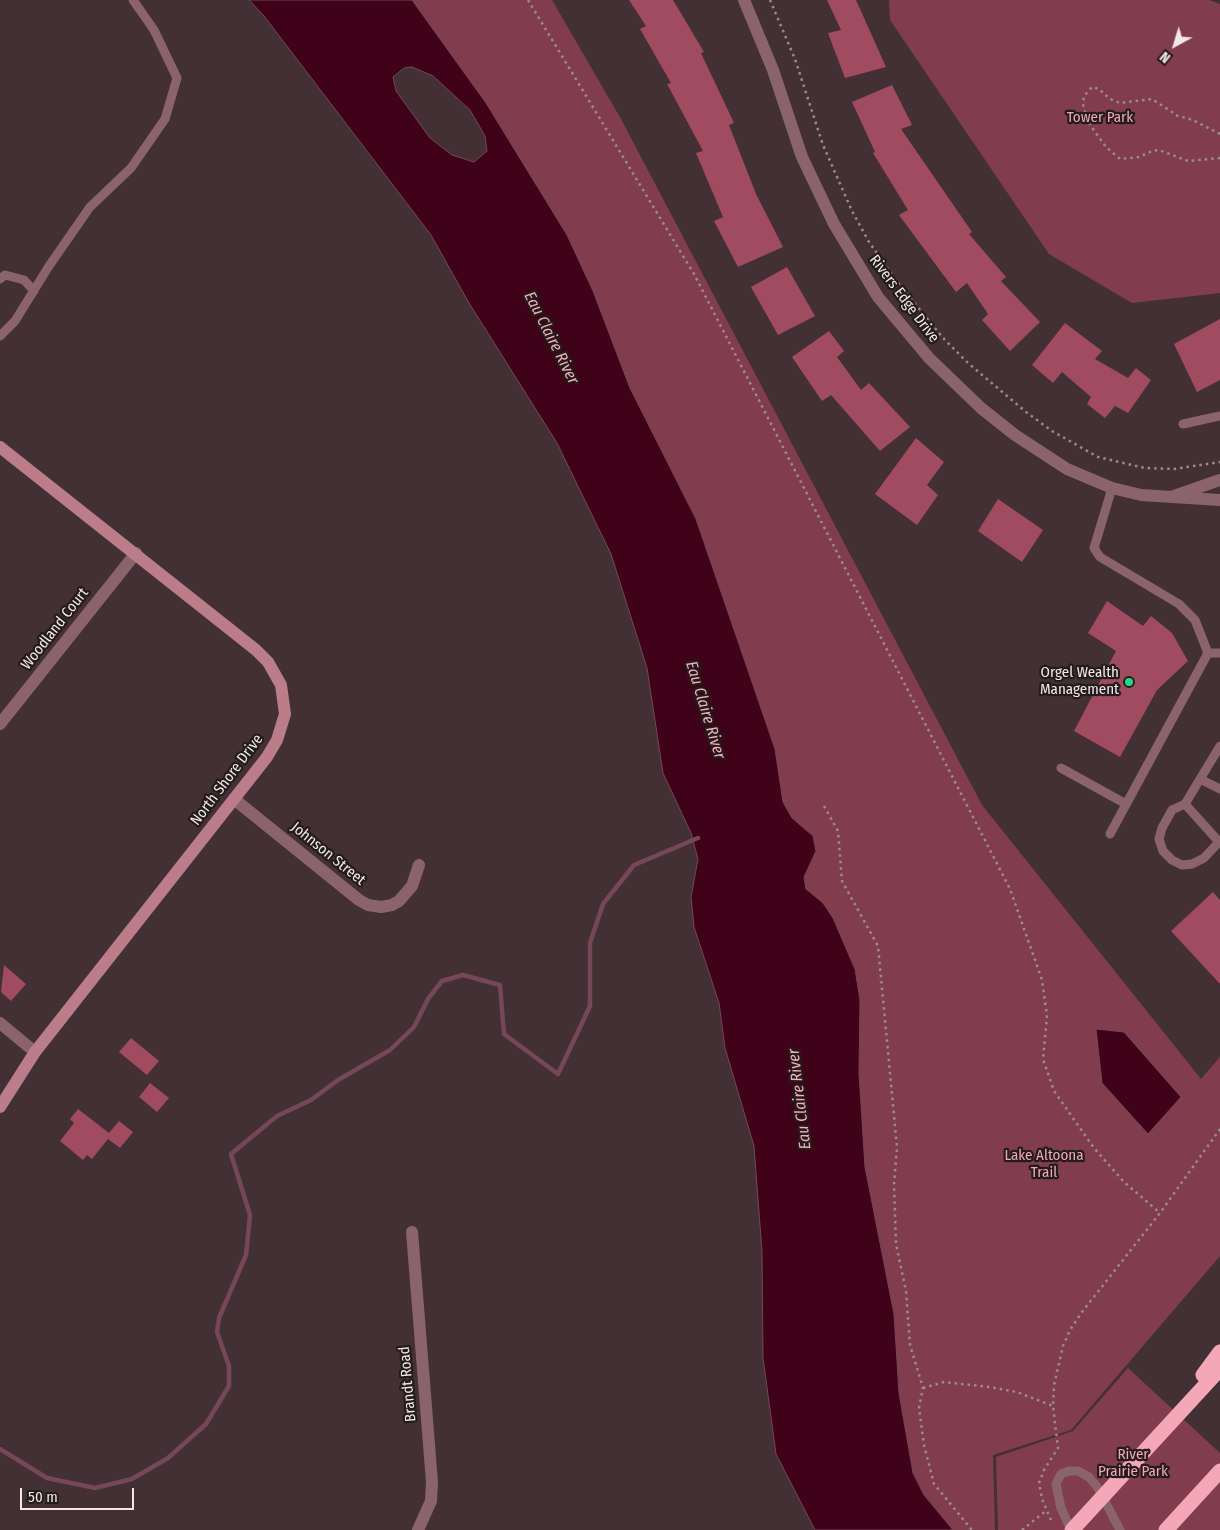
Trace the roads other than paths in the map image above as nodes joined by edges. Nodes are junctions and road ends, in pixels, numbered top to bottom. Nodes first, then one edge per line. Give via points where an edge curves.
1 (134, 0) edge
2 (744, 0) edge
3 (0, 279) edge
4 (34, 291) junction
5 (0, 336) edge
6 (1220, 416) edge
7 (1184, 424) dead end
8 (0, 447) edge
9 (1220, 480) edge
10 (1112, 488) junction
11 (1166, 498) junction
12 (1220, 500) edge
13 (136, 553) junction
14 (1208, 653) junction
15 (1220, 653) edge
16 (0, 724) edge
17 (1220, 746) edge
18 (1061, 768) dead end
19 (1202, 780) junction
20 (1220, 789) edge
21 (234, 799) junction
22 (1126, 804) junction
23 (1185, 804) junction
24 (1110, 834) dead end
25 (1220, 843) edge
26 (419, 866) dead end
27 (0, 1023) edge
28 (35, 1052) junction
29 (0, 1107) edge
30 (412, 1232) dead end
31 (1220, 1352) edge
32 (1220, 1369) edge
33 (1156, 1441) junction
34 (1220, 1471) edge
35 (1220, 1477) edge
36 (1198, 1496) junction
37 (418, 1530) edge
38 (1072, 1530) edge
39 (1120, 1530) edge
40 (1166, 1530) edge

1 - 4 lane via 154,30 176,78 166,119 131,168 90,207
2 - 10 street, Rivers Edge Drive via 816,190 878,297 929,358 981,408 1066,469
3 - 4 lane via 5,275 24,280
4 - 5 lane via 15,321
6 - 7 lane
8 - 13 street, North Shore Drive
9 - 11 street, Rivers Edge Drive
10 - 11 street, Rivers Edge Drive
10 - 14 lane via 1094,548 1100,557 1179,604 1195,620
11 - 12 street, Rivers Edge Drive
13 - 16 street, Woodland Court
13 - 21 street, North Shore Drive via 256,650 268,662 281,685 285,714 282,727 267,757
14 - 15 lane
14 - 22 lane
17 - 19 lane
18 - 22 lane
19 - 20 lane
19 - 23 lane
21 - 26 street, Johnson Street via 368,904 392,906 399,901 412,886
21 - 28 street, North Shore Drive
22 - 24 lane
23 - 25 lane
23 - 25 lane via 1172,810 1162,828 1159,839 1163,851 1182,865 1192,864
27 - 28 street
28 - 29 street, North Shore Drive
30 - 37 street, Brandt Road via 432,1482 431,1501
31 - 33 highway
32 - 33 highway
33 - 38 highway
34 - 36 highway
35 - 36 highway
36 - 40 highway
38 - 39 lane via 1056,1490 1058,1479 1065,1472 1078,1471 1089,1477 1098,1488

